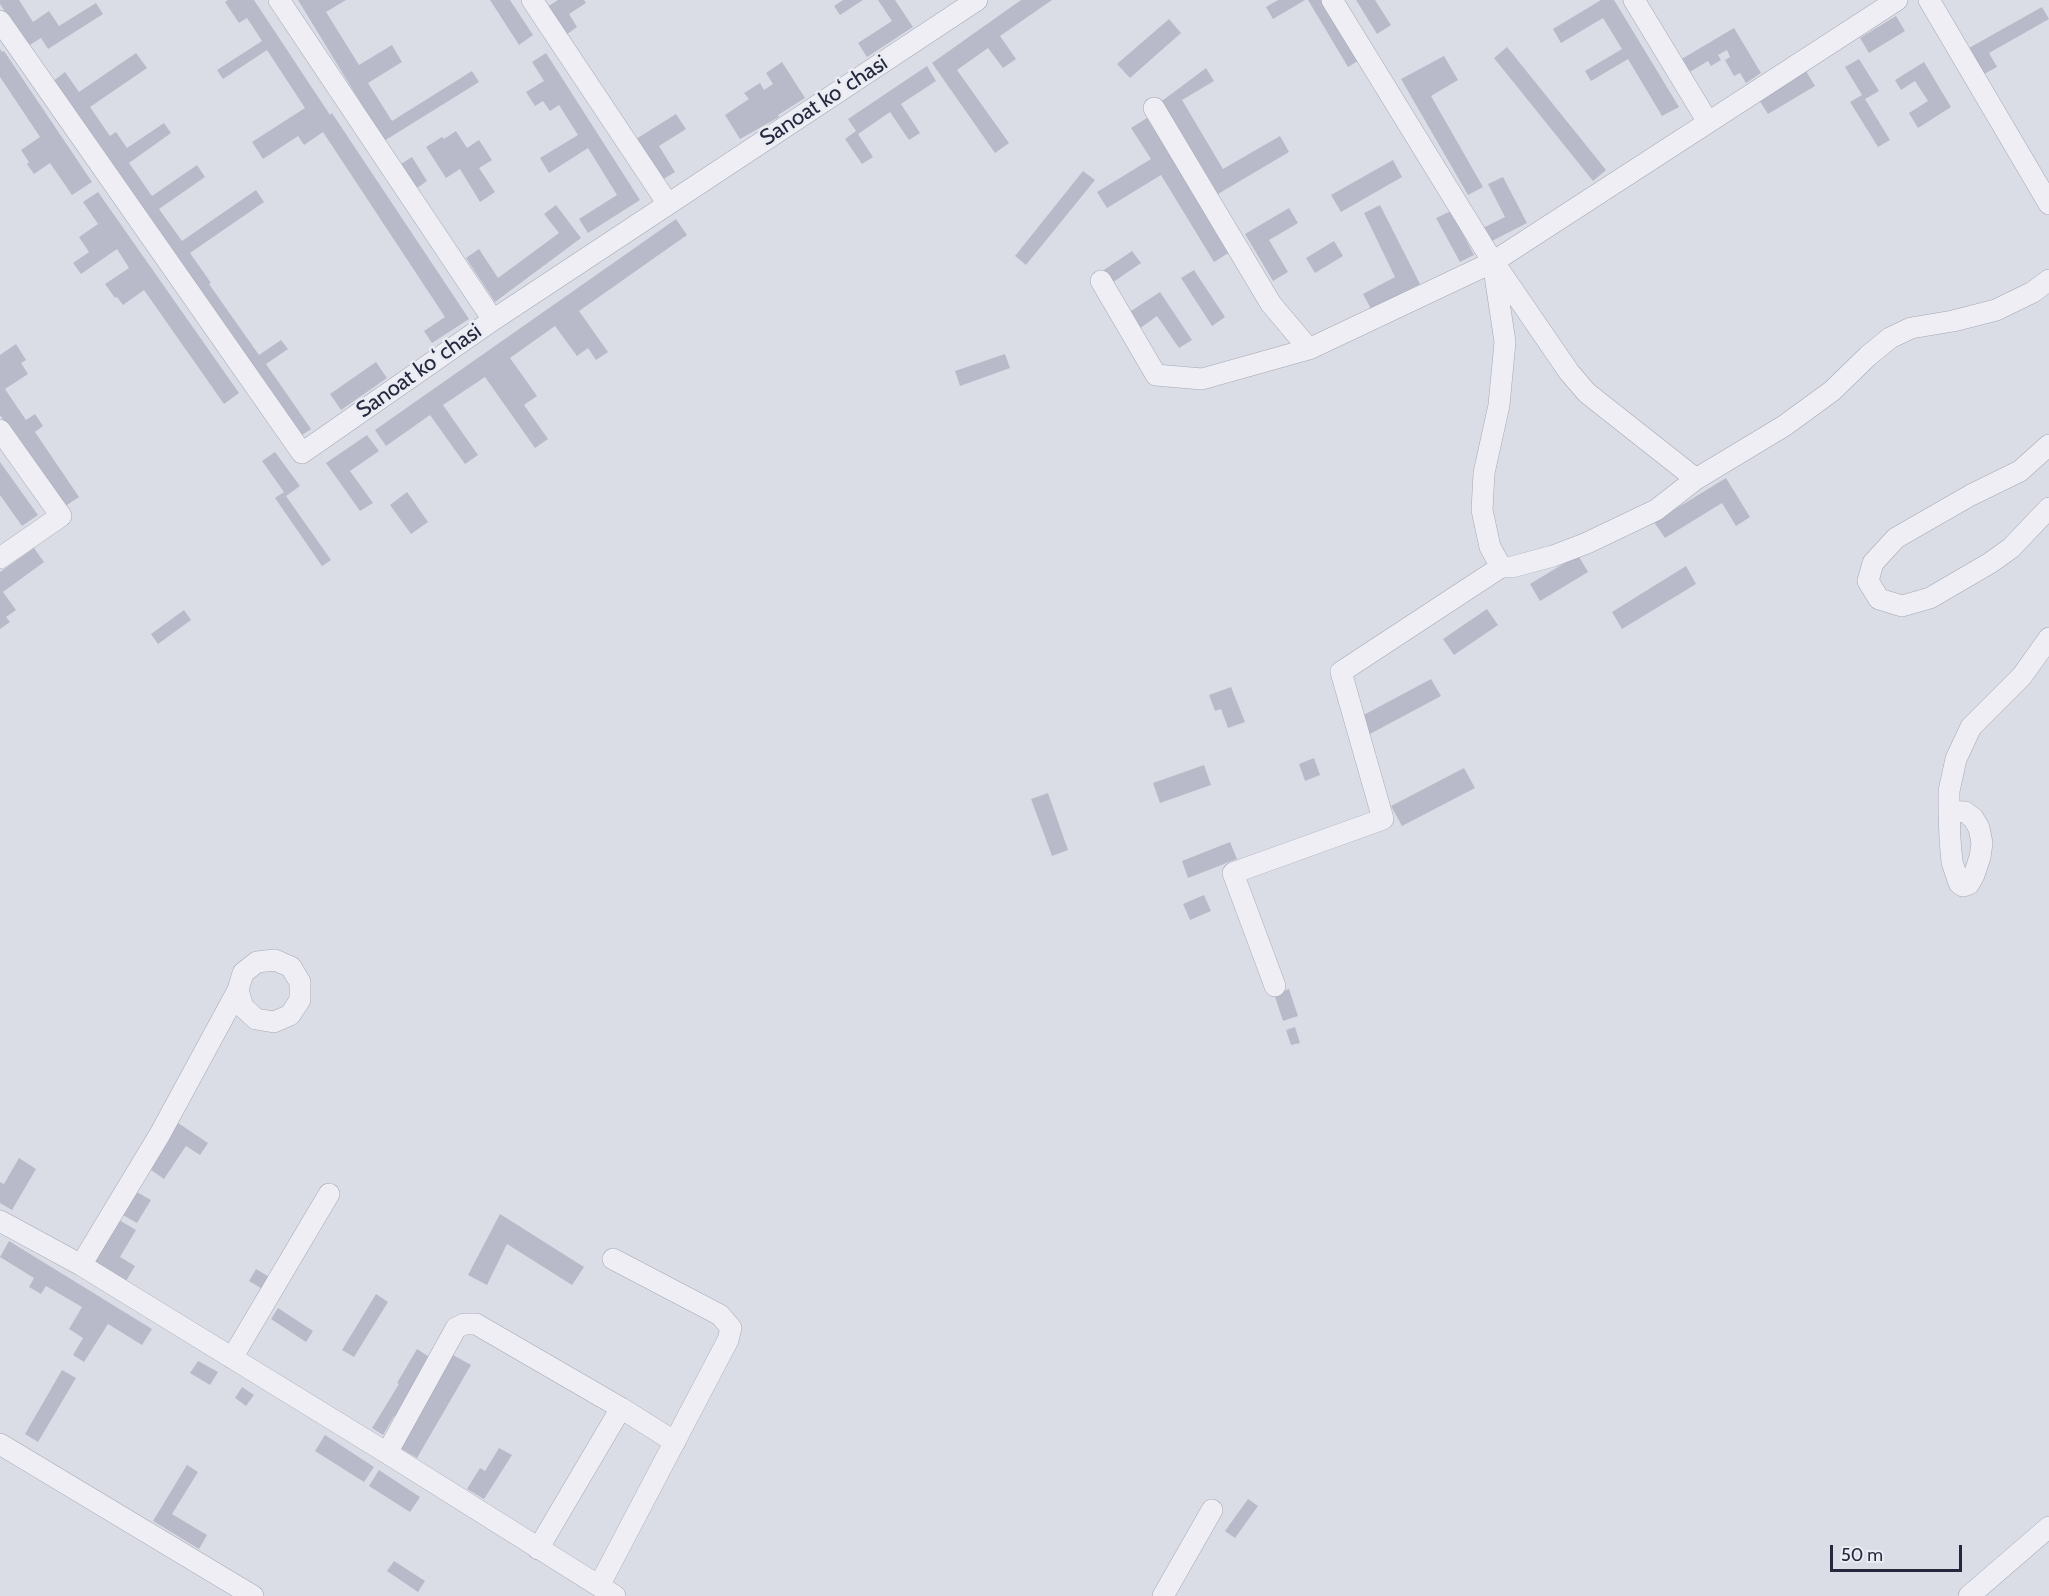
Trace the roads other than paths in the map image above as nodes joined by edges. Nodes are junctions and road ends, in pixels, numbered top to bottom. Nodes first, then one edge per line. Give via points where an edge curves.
1 (279, 0) edge
2 (977, 0) edge
3 (1332, 0) edge
4 (1634, 0) edge
5 (1897, 0) edge
6 (1929, 0) edge
7 (535, 1) edge
8 (0, 21) edge
9 (1154, 108) dead end
10 (1708, 122) junction
11 (668, 204) junction
12 (2049, 204) edge
13 (1493, 262) junction
14 (2049, 280) edge
15 (1101, 281) dead end
16 (493, 320) junction
17 (1309, 349) junction
18 (0, 430) edge
19 (2049, 446) edge
20 (1696, 479) junction
21 (2049, 508) edge
22 (0, 558) edge
23 (1501, 567) junction
24 (2049, 638) edge
25 (1949, 811) dead end
26 (1275, 986) dead end
27 (238, 990) dead end
28 (329, 1194) dead end
29 (0, 1221) edge
30 (613, 1259) dead end
31 (81, 1265) junction
32 (232, 1358) junction
33 (621, 1408) junction
34 (675, 1442) junction
35 (0, 1444) edge
36 (387, 1453) junction
37 (1212, 1510) dead end
38 (2049, 1527) edge
39 (538, 1549) junction
40 (607, 1591) edge
41 (253, 1596) edge
42 (1163, 1596) edge
43 (1969, 1596) edge

1 - 16 street
2 - 11 street, Sanoat koʻchasi
3 - 13 street
4 - 10 street
5 - 10 street
6 - 12 street
7 - 11 street
8 - 16 street, Sanoat koʻchasi via 302,453
9 - 17 street via 1271,304
10 - 13 street
11 - 16 street, Sanoat koʻchasi
13 - 17 street
13 - 20 street via 1587,393
13 - 23 street via 1505,342 1499,405 1484,472 1482,510 1490,548
14 - 20 street via 1996,310 1911,328 1890,338 1832,391 1784,426
15 - 17 street via 1156,375 1202,379
18 - 22 street via 61,516
19 - 21 street via 2020,471 1896,538 1873,563 1868,581 1879,599 1902,606 1930,598 2011,548
20 - 23 street via 1656,510 1587,543
23 - 26 street via 1341,672 1383,819 1233,873
24 - 25 street via 2022,676 1971,727 1956,759
27 - 31 street via 160,1134
28 - 32 street
29 - 31 street
30 - 34 street via 720,1315 731,1328
31 - 32 street
32 - 36 street
33 - 34 street
33 - 36 street via 476,1324 464,1324 456,1328
33 - 39 street
34 - 40 street
35 - 41 street
36 - 39 street
37 - 42 street
38 - 43 street
39 - 40 street

